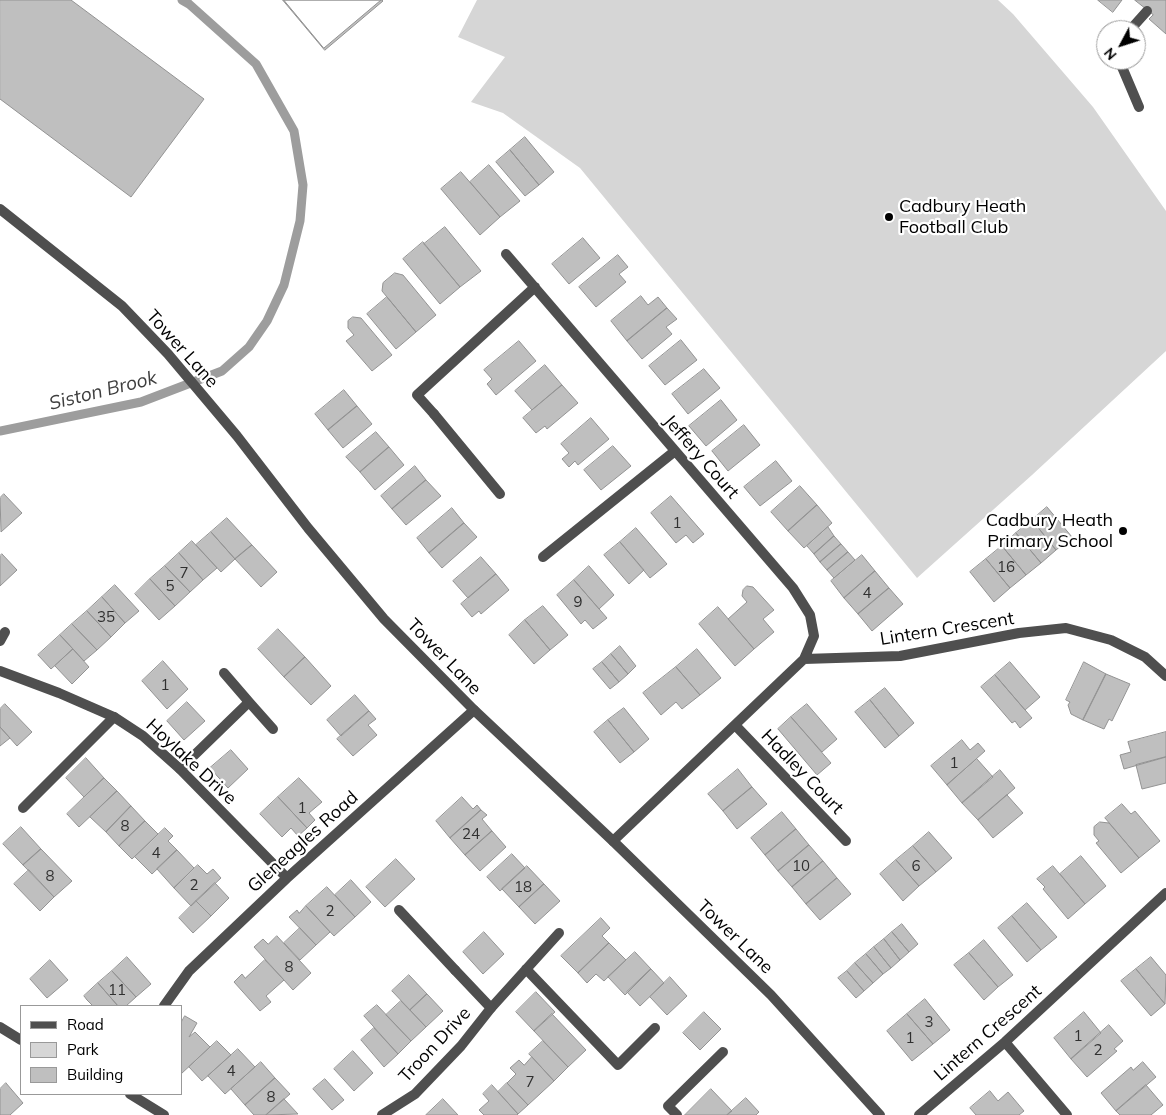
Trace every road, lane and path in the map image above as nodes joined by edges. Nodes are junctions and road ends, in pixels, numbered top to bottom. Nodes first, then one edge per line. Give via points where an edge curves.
1 (1147, 10) dead end
2 (1138, 20) edge
3 (1123, 70) edge
4 (1139, 107) dead end
5 (0, 209) edge
6 (506, 254) dead end
7 (535, 288) junction
8 (675, 451) junction
9 (500, 494) dead end
10 (543, 557) dead end
11 (804, 658) junction
12 (0, 671) edge
13 (224, 673) dead end
14 (1166, 676) edge
15 (249, 702) junction
16 (474, 710) junction
17 (114, 718) junction
18 (735, 725) junction
19 (274, 728) dead end
20 (180, 770) junction
21 (23, 808) dead end
22 (613, 841) junction
23 (846, 841) dead end
24 (287, 878) junction
25 (1166, 893) edge
26 (399, 910) dead end
27 (560, 933) dead end
28 (526, 969) junction
29 (165, 1005) edge
30 (491, 1008) junction
31 (0, 1027) edge
32 (656, 1028) dead end
33 (20, 1039) edge
34 (1005, 1042) junction
35 (723, 1052) dead end
36 (132, 1095) edge
37 (386, 1114) edge
38 (164, 1115) edge
39 (677, 1115) edge
40 (880, 1115) edge
41 (918, 1115) edge
42 (1067, 1115) edge

1 - 2 street
3 - 4 street
5 - 16 street, Tower Lane via 122,306 168,354 384,619
6 - 7 street, Jeffery Court
7 - 8 street, Jeffery Court
7 - 9 street via 418,395
8 - 10 street
8 - 11 street, Jeffery Court via 793,588 806,608 814,636
11 - 14 street, Lintern Crescent via 900,656 1019,633 1066,628 1111,640 1145,657
11 - 18 street
12 - 17 street, Hoylake Drive
13 - 15 street
15 - 19 street
15 - 20 street
16 - 22 street, Tower Lane
16 - 24 street, Gleneagles Road
17 - 20 street, Hoylake Drive via 143,736
17 - 21 street
18 - 22 street
18 - 23 street, Hadley Court
20 - 24 street, Hoylake Drive
22 - 40 street, Tower Lane via 771,995
24 - 29 street, Gleneagles Road via 189,970
25 - 34 street, Lintern Crescent
26 - 30 street, Troon Drive
27 - 28 street
28 - 30 street
28 - 32 street via 618,1065
30 - 37 street, Troon Drive via 461,1046 415,1094
31 - 33 street
34 - 41 street, Lintern Crescent
34 - 42 street
35 - 39 street via 668,1106
36 - 38 street

